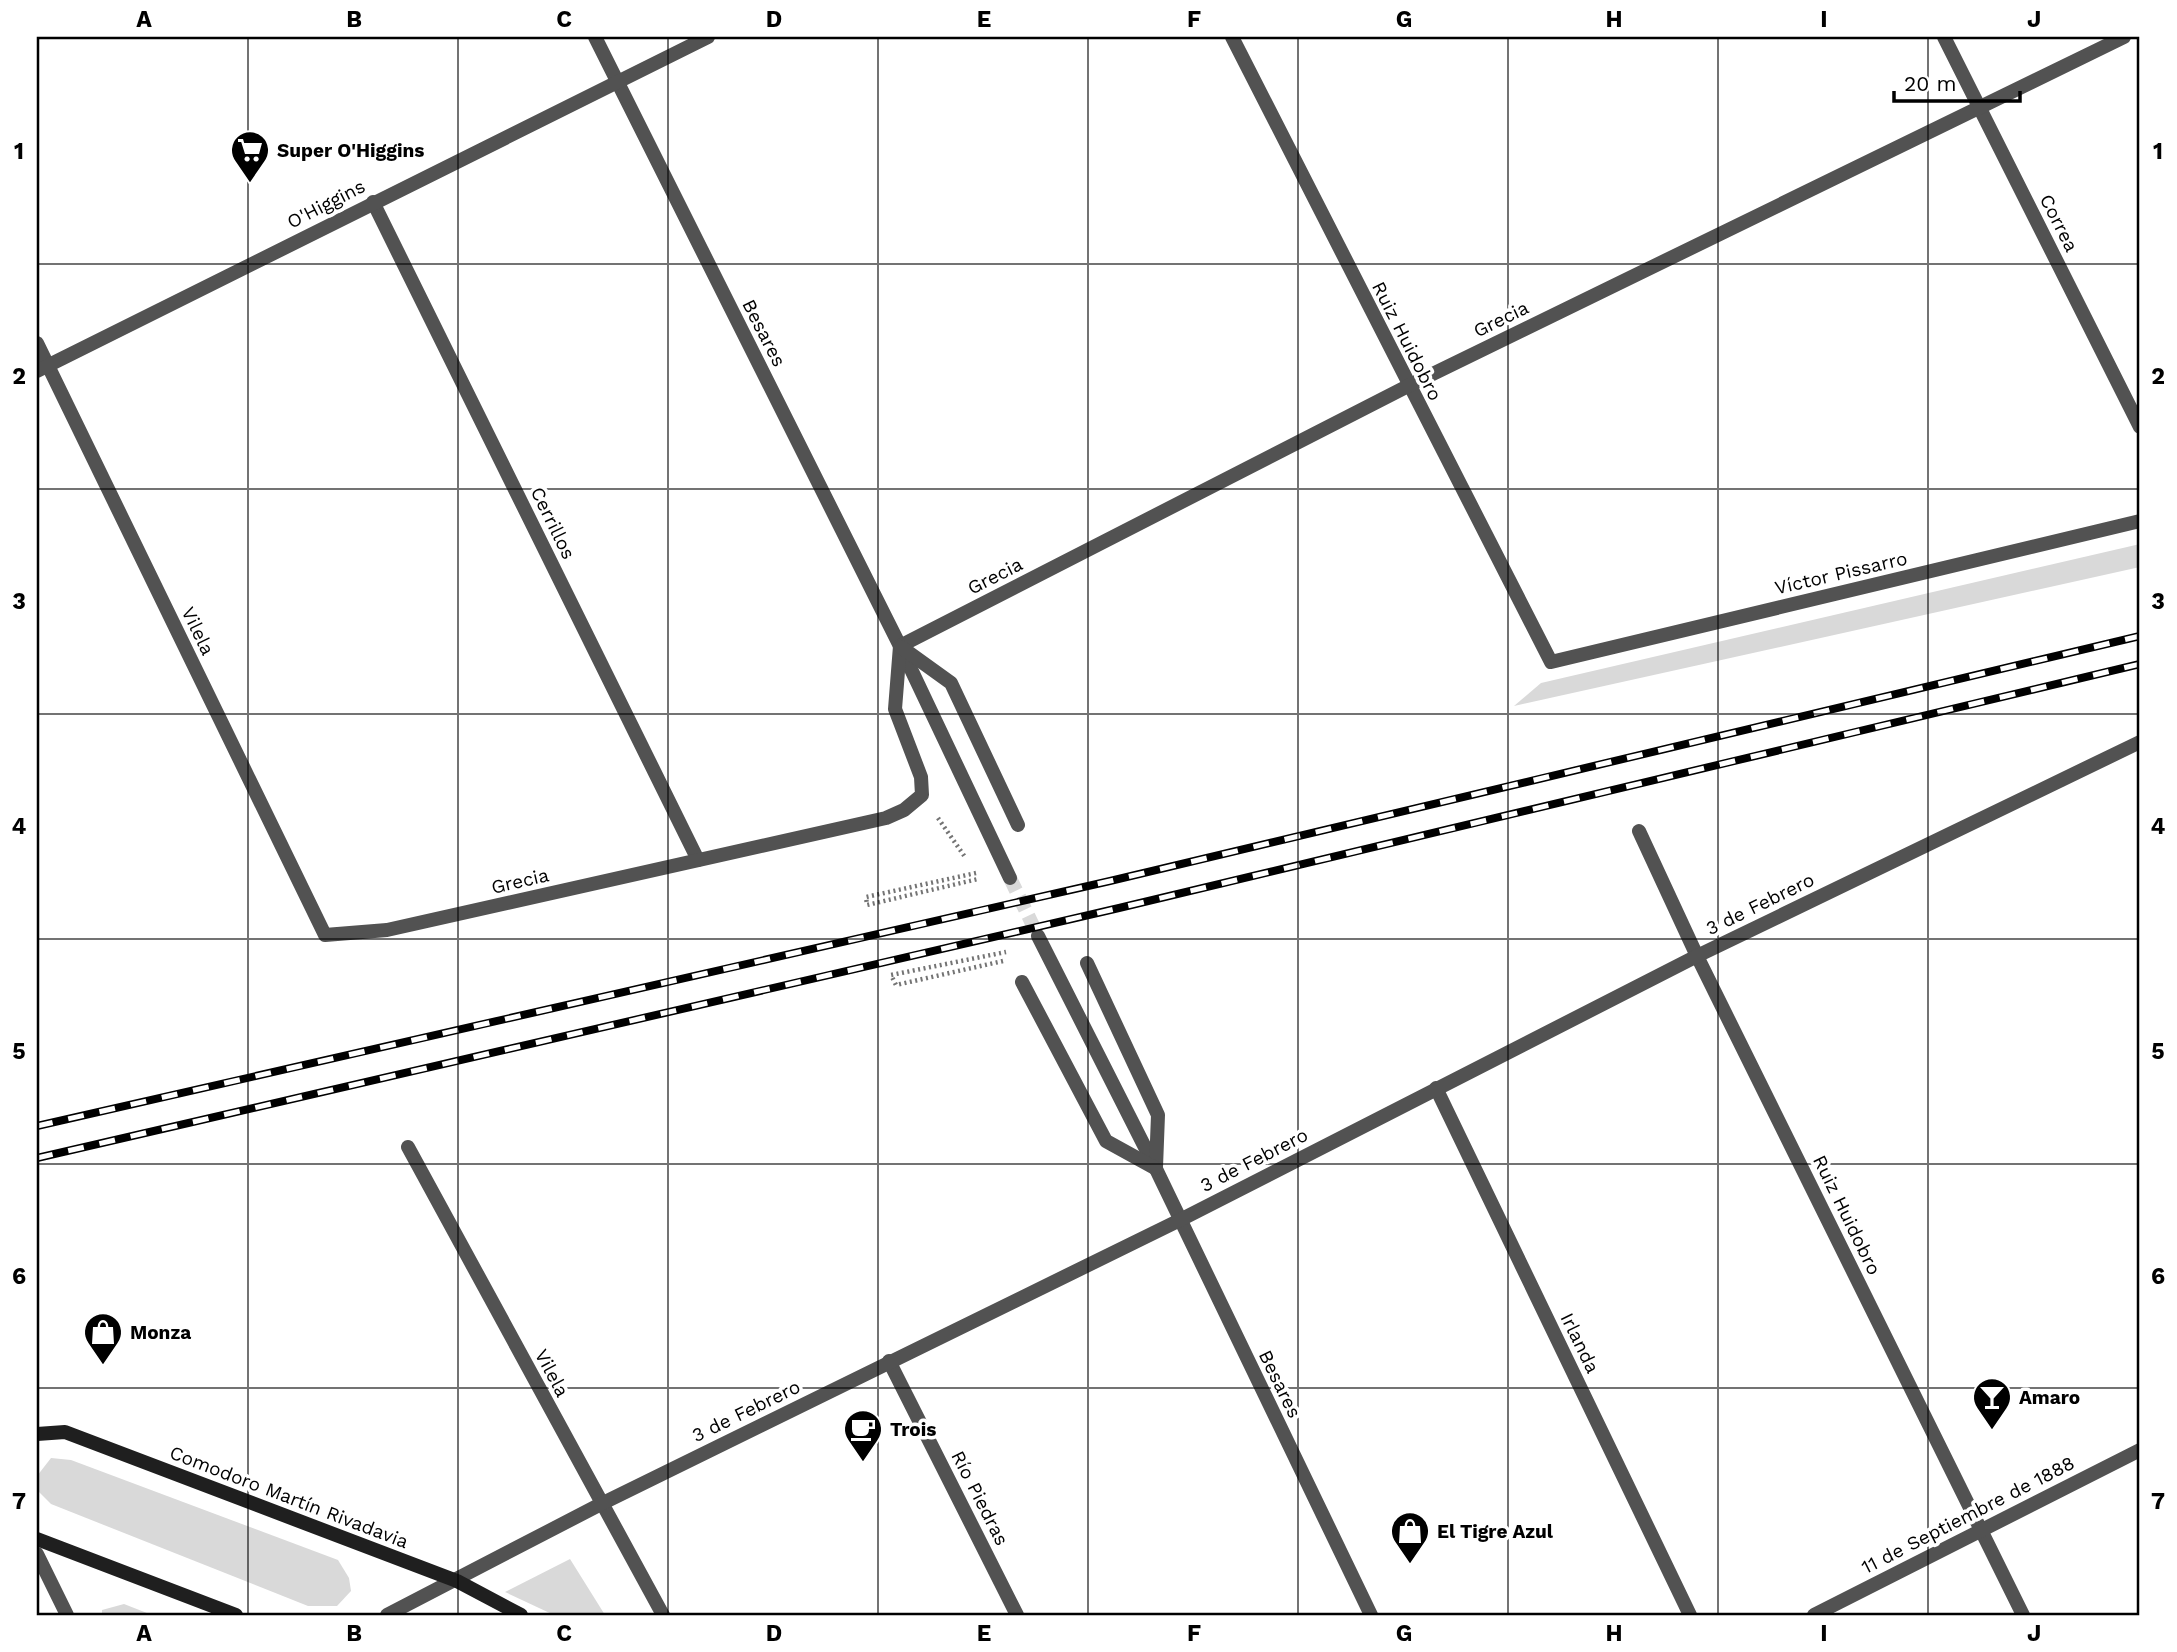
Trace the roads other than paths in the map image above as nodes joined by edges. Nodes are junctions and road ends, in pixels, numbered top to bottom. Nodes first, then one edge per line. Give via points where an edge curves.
1 (595, 37) edge
2 (708, 37) edge
3 (1232, 37) edge
4 (1944, 37) edge
5 (2124, 37) edge
6 (618, 81) junction
7 (1979, 107) junction
8 (373, 202) junction
9 (37, 343) edge
10 (42, 368) edge
11 (1408, 386) junction
12 (2140, 427) edge
13 (2140, 521) edge
14 (900, 646) junction
15 (1551, 662) joint
16 (2140, 742) edge
17 (1018, 825) dead end
18 (1639, 831) dead end
19 (698, 860) junction
20 (1010, 878) tunnel mouth
21 (325, 935) joint
22 (1038, 936) tunnel mouth
23 (1697, 956) junction
24 (1087, 963) dead end
25 (1022, 982) dead end
26 (1436, 1088) junction
27 (408, 1147) dead end
28 (1156, 1169) junction
29 (1180, 1220) junction
30 (889, 1361) junction
31 (37, 1434) edge
32 (2140, 1450) edge
33 (601, 1504) junction
34 (1981, 1530) junction
35 (37, 1539) edge
36 (37, 1554) edge
37 (457, 1581) junction
38 (67, 1615) edge
39 (236, 1615) edge
40 (387, 1615) edge
41 (521, 1615) edge
42 (663, 1615) edge
43 (1017, 1615) edge
44 (1371, 1615) edge
45 (1690, 1615) edge
46 (1814, 1615) edge
47 (2023, 1615) edge

1 - 6 street, Besares
2 - 6 street, O'Higgins
3 - 11 street, Ruiz Huidobro
4 - 7 street, Correa
5 - 7 street, Grecia
6 - 8 street, O'Higgins
6 - 14 street, Besares
7 - 11 street, Grecia
7 - 12 street, Correa
8 - 10 street, O'Higgins
8 - 19 street, Cerrillos
9 - 10 street, Vilela
10 - 21 street, Vilela
11 - 14 street, Grecia
11 - 15 street, Ruiz Huidobro
13 - 15 street, Víctor Pissarro
14 - 17 street, Besares via 951,683
14 - 19 street, Grecia via 895,709 921,777 922,795 886,818
14 - 20 street, Besares
16 - 23 street, 3 de Febrero
18 - 23 street, Ruiz Huidobro
19 - 21 street, Grecia via 387,930
22 - 28 street, Besares
23 - 26 street, 3 de Febrero
23 - 34 street, Ruiz Huidobro
24 - 28 street, Besares via 1158,1115
25 - 28 street via 1106,1141
26 - 29 street, 3 de Febrero
26 - 45 street, Irlanda
27 - 33 street, Vilela
28 - 29 street, Besares
29 - 30 street, 3 de Febrero
29 - 44 street, Besares
30 - 33 street, 3 de Febrero
30 - 43 street, Río Piedras
31 - 37 street, Comodoro Martín Rivadavia via 65,1432
32 - 34 street, 11 de Septiembre de 1888
33 - 37 street, 3 de Febrero
33 - 42 street, Vilela
34 - 46 street, 11 de Septiembre de 1888
34 - 47 street, Ruiz Huidobro
35 - 39 street
36 - 38 street
37 - 40 street, 3 de Febrero
37 - 41 street, Comodoro Martín Rivadavia

